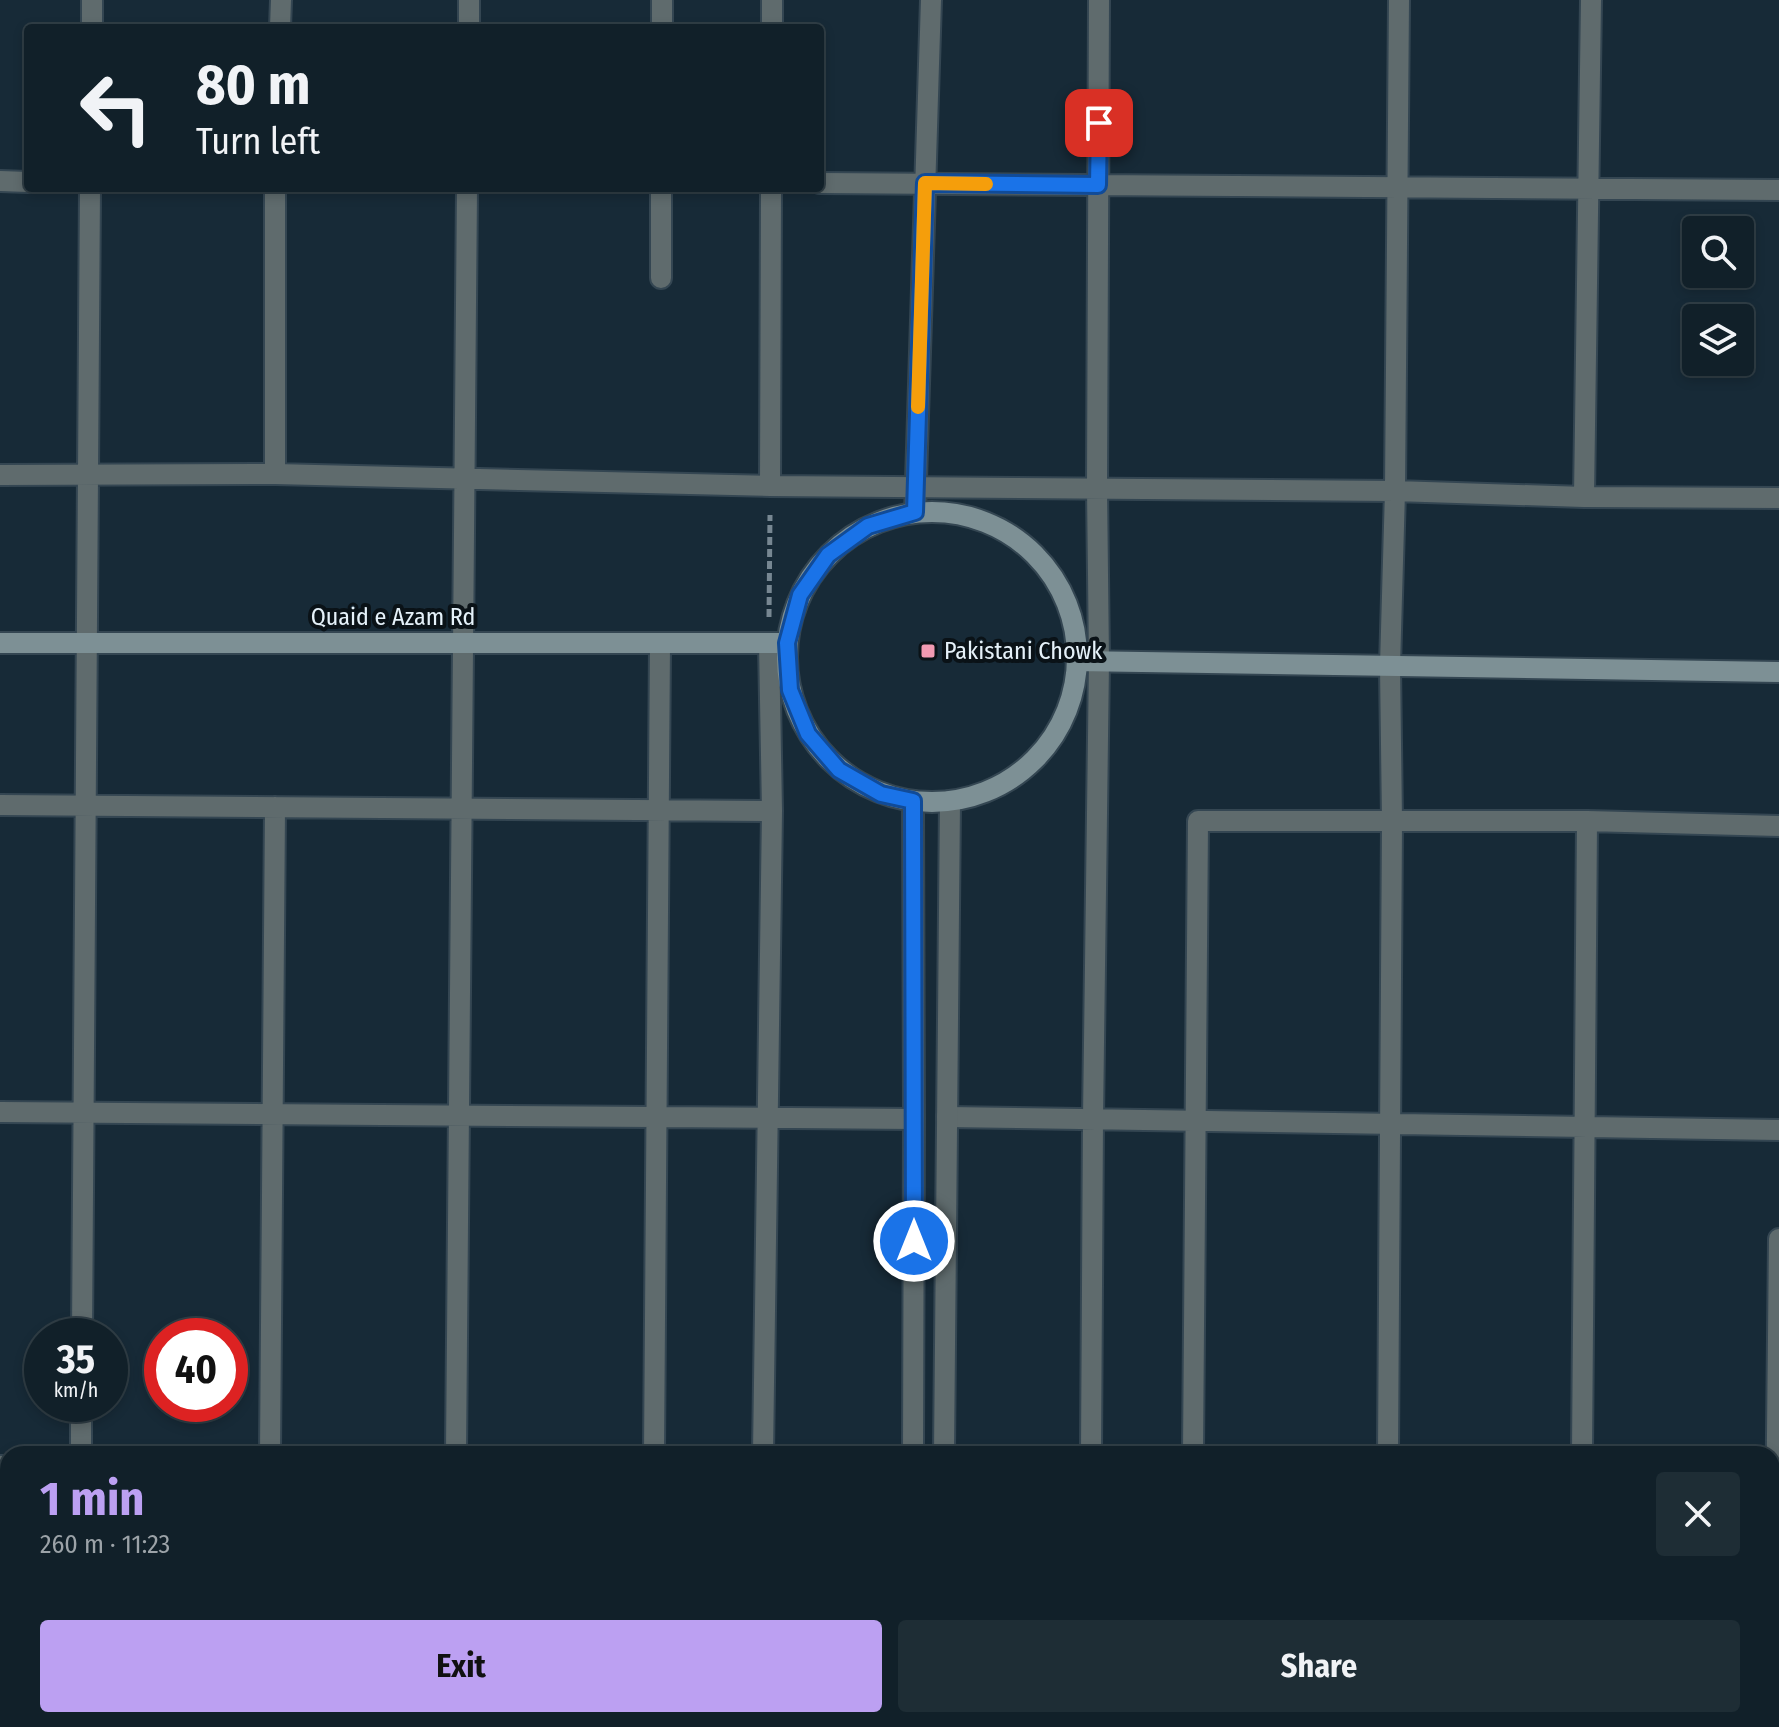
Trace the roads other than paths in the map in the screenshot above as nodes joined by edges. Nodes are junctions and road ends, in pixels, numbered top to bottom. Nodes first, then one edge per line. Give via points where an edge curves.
1 (92, 0) edge
2 (281, 0) edge
3 (469, 0) edge
4 (662, 0) edge
5 (772, 0) edge
6 (931, 0) edge
7 (1099, 0) edge
8 (1399, 0) edge
9 (1591, 0) edge
10 (92, 24) edge
11 (280, 24) edge
12 (469, 24) edge
13 (662, 24) edge
14 (772, 24) edge
15 (0, 181) edge
16 (24, 182) edge
17 (824, 183) edge
18 (925, 183) junction
19 (1098, 185) junction
20 (1397, 188) junction
21 (1588, 189) junction
22 (1779, 190) edge
23 (90, 192) edge
24 (275, 192) edge
25 (467, 192) edge
26 (661, 192) edge
27 (771, 192) edge
28 (661, 278) dead end
29 (275, 474) junction
30 (0, 475) edge
31 (89, 475) junction
32 (465, 478) junction
33 (770, 486) junction
34 (916, 486) junction
35 (1097, 488) junction
36 (1395, 491) junction
37 (1584, 497) junction
38 (1779, 498) edge
39 (915, 512) junction
40 (0, 643) edge
41 (87, 643) junction
42 (463, 643) junction
43 (660, 643) junction
44 (778, 643) junction
45 (1077, 661) junction
46 (1099, 661) junction
47 (1390, 666) junction
48 (1779, 672) edge
49 (913, 801) junction
50 (950, 801) junction
51 (0, 805) edge
52 (86, 806) junction
53 (275, 807) junction
54 (461, 808) junction
55 (659, 810) junction
56 (772, 811) junction
57 (1392, 821) junction
58 (1587, 821) junction
59 (1779, 826) edge
60 (0, 1112) edge
61 (84, 1113) junction
62 (273, 1114) junction
63 (459, 1116) junction
64 (656, 1117) junction
65 (947, 1117) junction
66 (767, 1118) junction
67 (914, 1119) junction
68 (1093, 1119) junction
69 (1196, 1121) junction
70 (1390, 1124) junction
71 (1585, 1127) junction
72 (1779, 1130) edge
73 (1779, 1239) edge
74 (82, 1318) edge
75 (81, 1422) edge
76 (81, 1446) edge
77 (270, 1446) edge
78 (456, 1446) edge
79 (654, 1446) edge
80 (763, 1446) edge
81 (913, 1446) edge
82 (944, 1446) edge
83 (1091, 1446) edge
84 (1193, 1446) edge
85 (1388, 1446) edge
86 (1582, 1446) edge
87 (1776, 1446) edge

1 - 10 street
2 - 11 street
3 - 12 street
4 - 13 street
5 - 14 street
6 - 18 street
7 - 19 street
8 - 20 street
9 - 21 street
15 - 16 street
17 - 18 street
18 - 19 street
18 - 34 street
19 - 20 street
19 - 35 street
20 - 21 street
20 - 36 street
21 - 22 street
21 - 37 street
23 - 31 street
24 - 29 street
25 - 32 street
26 - 28 street
27 - 33 street
29 - 31 street
29 - 32 street
30 - 31 street
31 - 41 street
32 - 33 street
32 - 42 street
33 - 34 street
34 - 35 street
34 - 39 street
35 - 36 street
35 - 46 street
36 - 37 street
36 - 47 street
37 - 38 street
39 - 44 main road via 868,526 828,555 800,595
39 - 45 main road via 963,514 1008,533 1045,565 1069,606
40 - 41 main road, Quaid e Azam Rd
41 - 42 main road, Quaid e Azam Rd
41 - 52 street
42 - 43 main road, Quaid e Azam Rd
42 - 54 street
43 - 44 main road, Quaid e Azam Rd
43 - 55 street
44 - 49 main road via 808,734 839,770 881,794
44 - 56 street
45 - 46 main road
45 - 50 main road via 1072,701 1050,744 1016,777 974,798
46 - 47 main road
46 - 68 street
47 - 48 main road
47 - 57 street
49 - 50 main road
49 - 67 street
50 - 65 street
51 - 52 street
52 - 53 street
52 - 61 street
53 - 54 street
53 - 62 street
54 - 55 street
54 - 63 street
55 - 56 street
55 - 64 street
56 - 66 street
57 - 58 street
57 - 69 street via 1198,821
57 - 70 street
58 - 59 street
58 - 71 street
60 - 61 street
61 - 62 street
61 - 74 street
62 - 63 street
62 - 77 street
63 - 64 street
63 - 78 street
64 - 66 street
64 - 79 street
65 - 68 street
65 - 82 street
66 - 67 street
66 - 80 street
67 - 81 street
68 - 69 street
68 - 83 street
69 - 70 street
69 - 84 street
70 - 71 street
70 - 85 street
71 - 72 street
71 - 86 street
73 - 87 street
75 - 76 street

